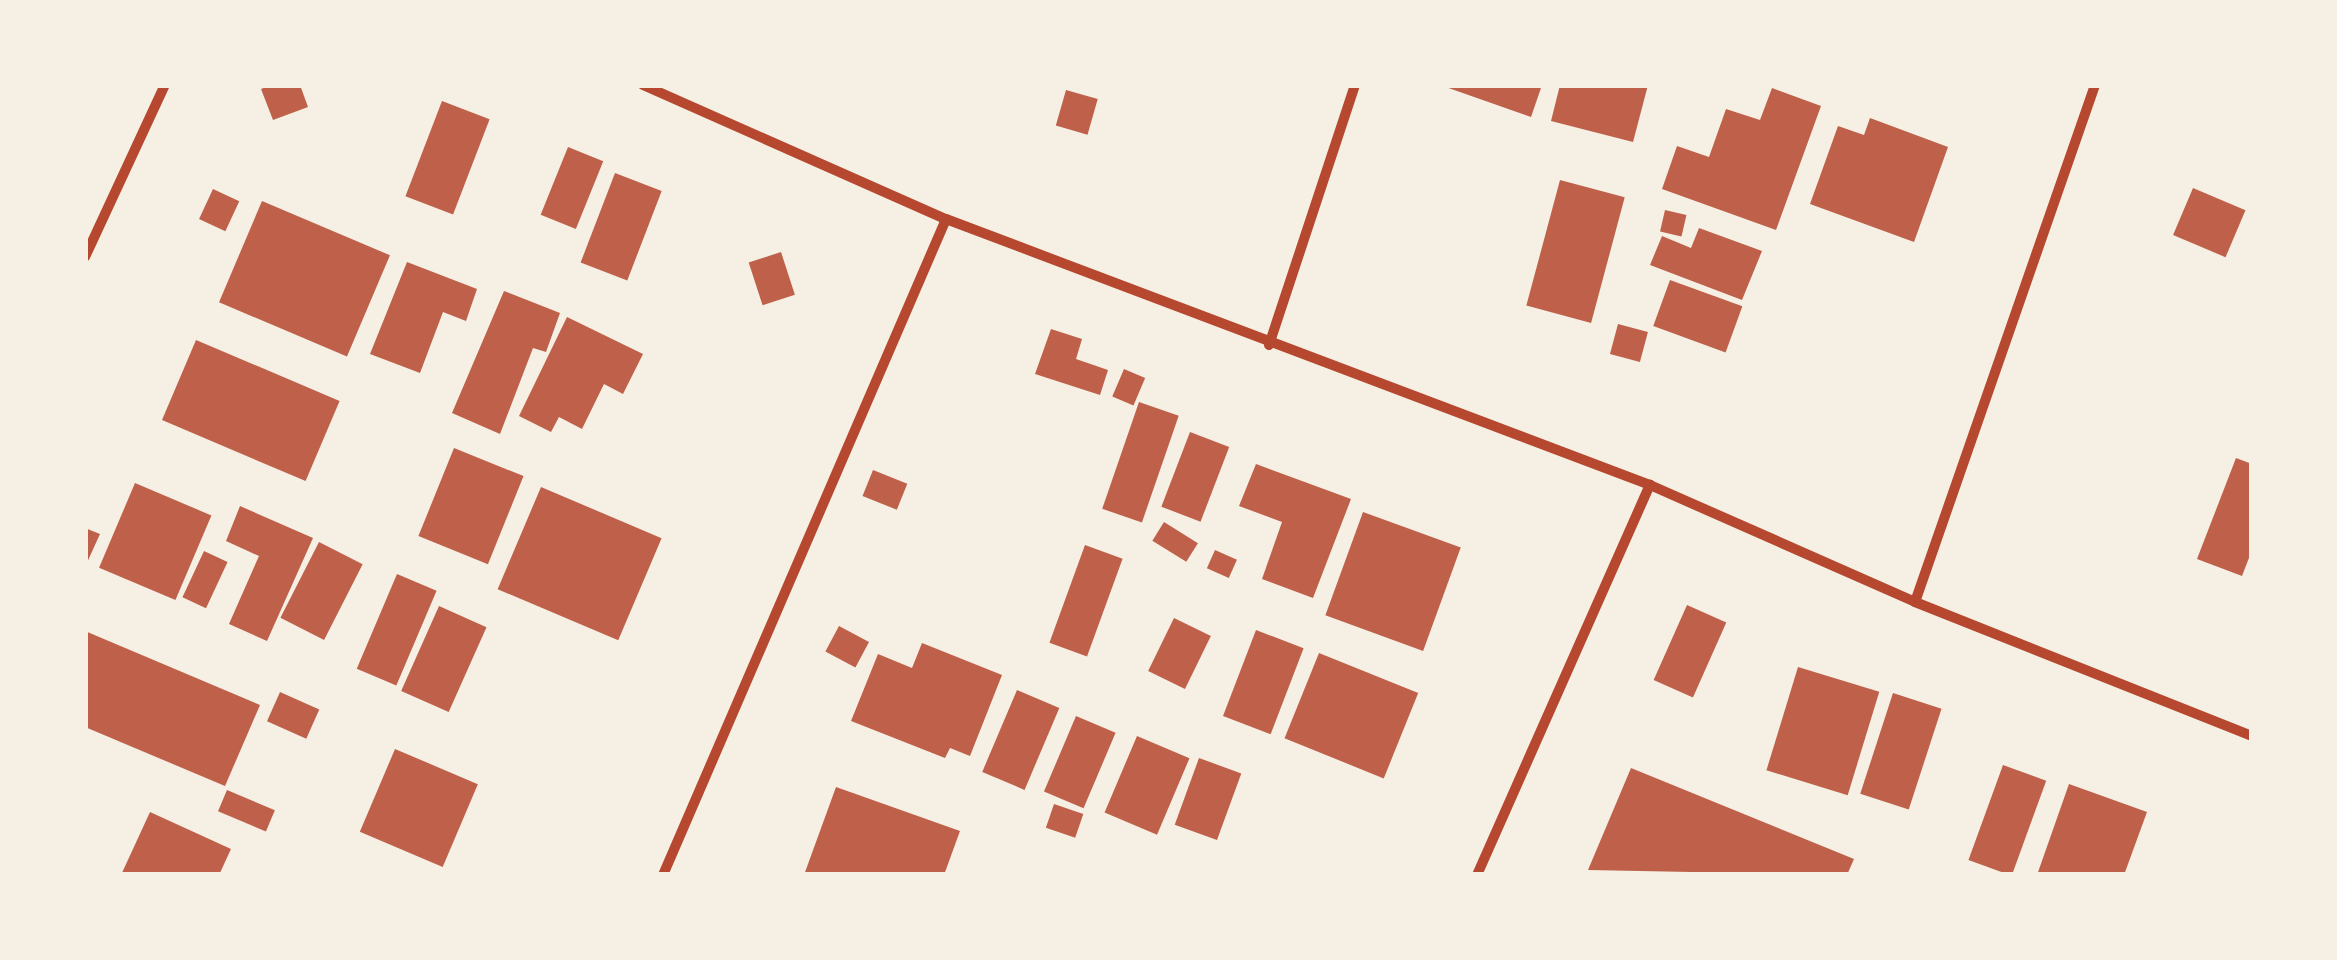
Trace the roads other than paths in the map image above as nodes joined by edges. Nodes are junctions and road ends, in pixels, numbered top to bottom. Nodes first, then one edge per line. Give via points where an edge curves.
1 (166, 85) edge
2 (643, 85) edge
3 (1355, 85) edge
4 (2096, 85) edge
5 (946, 218) junction
6 (85, 258) edge
7 (1268, 345) junction
8 (1650, 485) junction
9 (1916, 602) junction
10 (2252, 736) edge
11 (664, 875) edge
12 (1477, 875) edge

1 - 6 street
2 - 5 street
3 - 7 street
4 - 9 street
5 - 7 street
5 - 11 street
7 - 8 street
8 - 9 street
8 - 12 street
9 - 10 street

